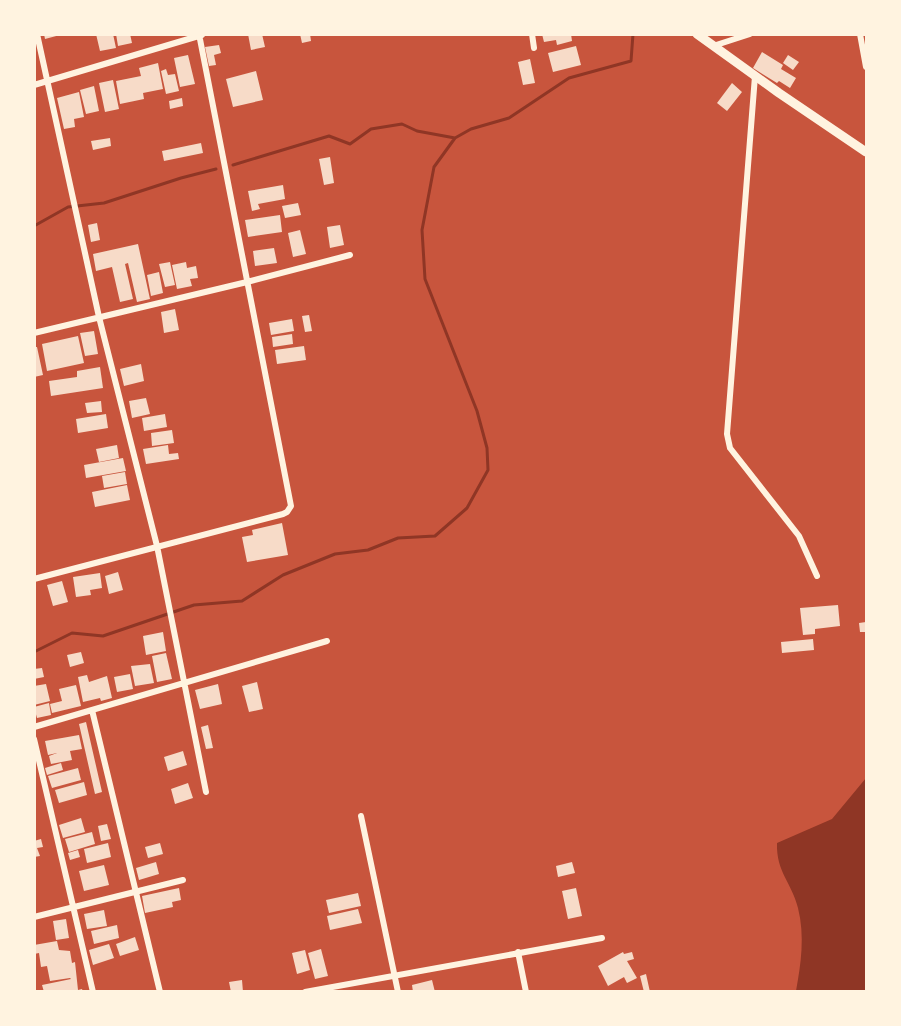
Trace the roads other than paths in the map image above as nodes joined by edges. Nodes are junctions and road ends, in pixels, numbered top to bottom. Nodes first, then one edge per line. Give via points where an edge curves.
1 (37, 34) edge
2 (532, 34) edge
3 (697, 34) edge
4 (750, 34) edge
5 (860, 34) edge
6 (200, 35) edge
7 (713, 46) junction
8 (534, 48) dead end
9 (867, 67) edge
10 (755, 76) junction
11 (47, 82) junction
12 (34, 86) edge
13 (867, 152) edge
14 (350, 255) dead end
15 (247, 282) junction
16 (99, 317) junction
17 (34, 333) edge
18 (157, 546) junction
19 (817, 576) dead end
20 (34, 579) edge
21 (327, 641) dead end
22 (184, 684) junction
23 (92, 711) junction
24 (34, 728) edge
25 (34, 739) edge
26 (206, 792) dead end
27 (361, 816) dead end
28 (183, 880) dead end
29 (137, 893) junction
30 (75, 907) junction
31 (34, 918) edge
32 (602, 938) dead end
33 (518, 952) junction
34 (395, 976) junction
35 (93, 992) edge
36 (160, 992) edge
37 (305, 992) edge
38 (398, 992) edge
39 (526, 992) edge

1 - 11 street
2 - 8 street
3 - 7 main road
4 - 7 street
5 - 9 street
6 - 11 street
6 - 15 street
7 - 10 main road
10 - 13 main road
10 - 19 street via 727,434 730,448 804,543
11 - 12 street
11 - 16 street
14 - 15 street
15 - 16 street
15 - 18 street via 291,502 282,514
16 - 17 street
16 - 18 street
18 - 20 street
18 - 22 street
21 - 22 street
22 - 23 street
22 - 26 street
23 - 24 street
23 - 29 street
25 - 30 street
27 - 34 street
28 - 29 street
29 - 30 street
29 - 36 street
30 - 31 street
30 - 35 street
32 - 33 street
33 - 34 street
33 - 39 street
34 - 37 street
34 - 38 street

